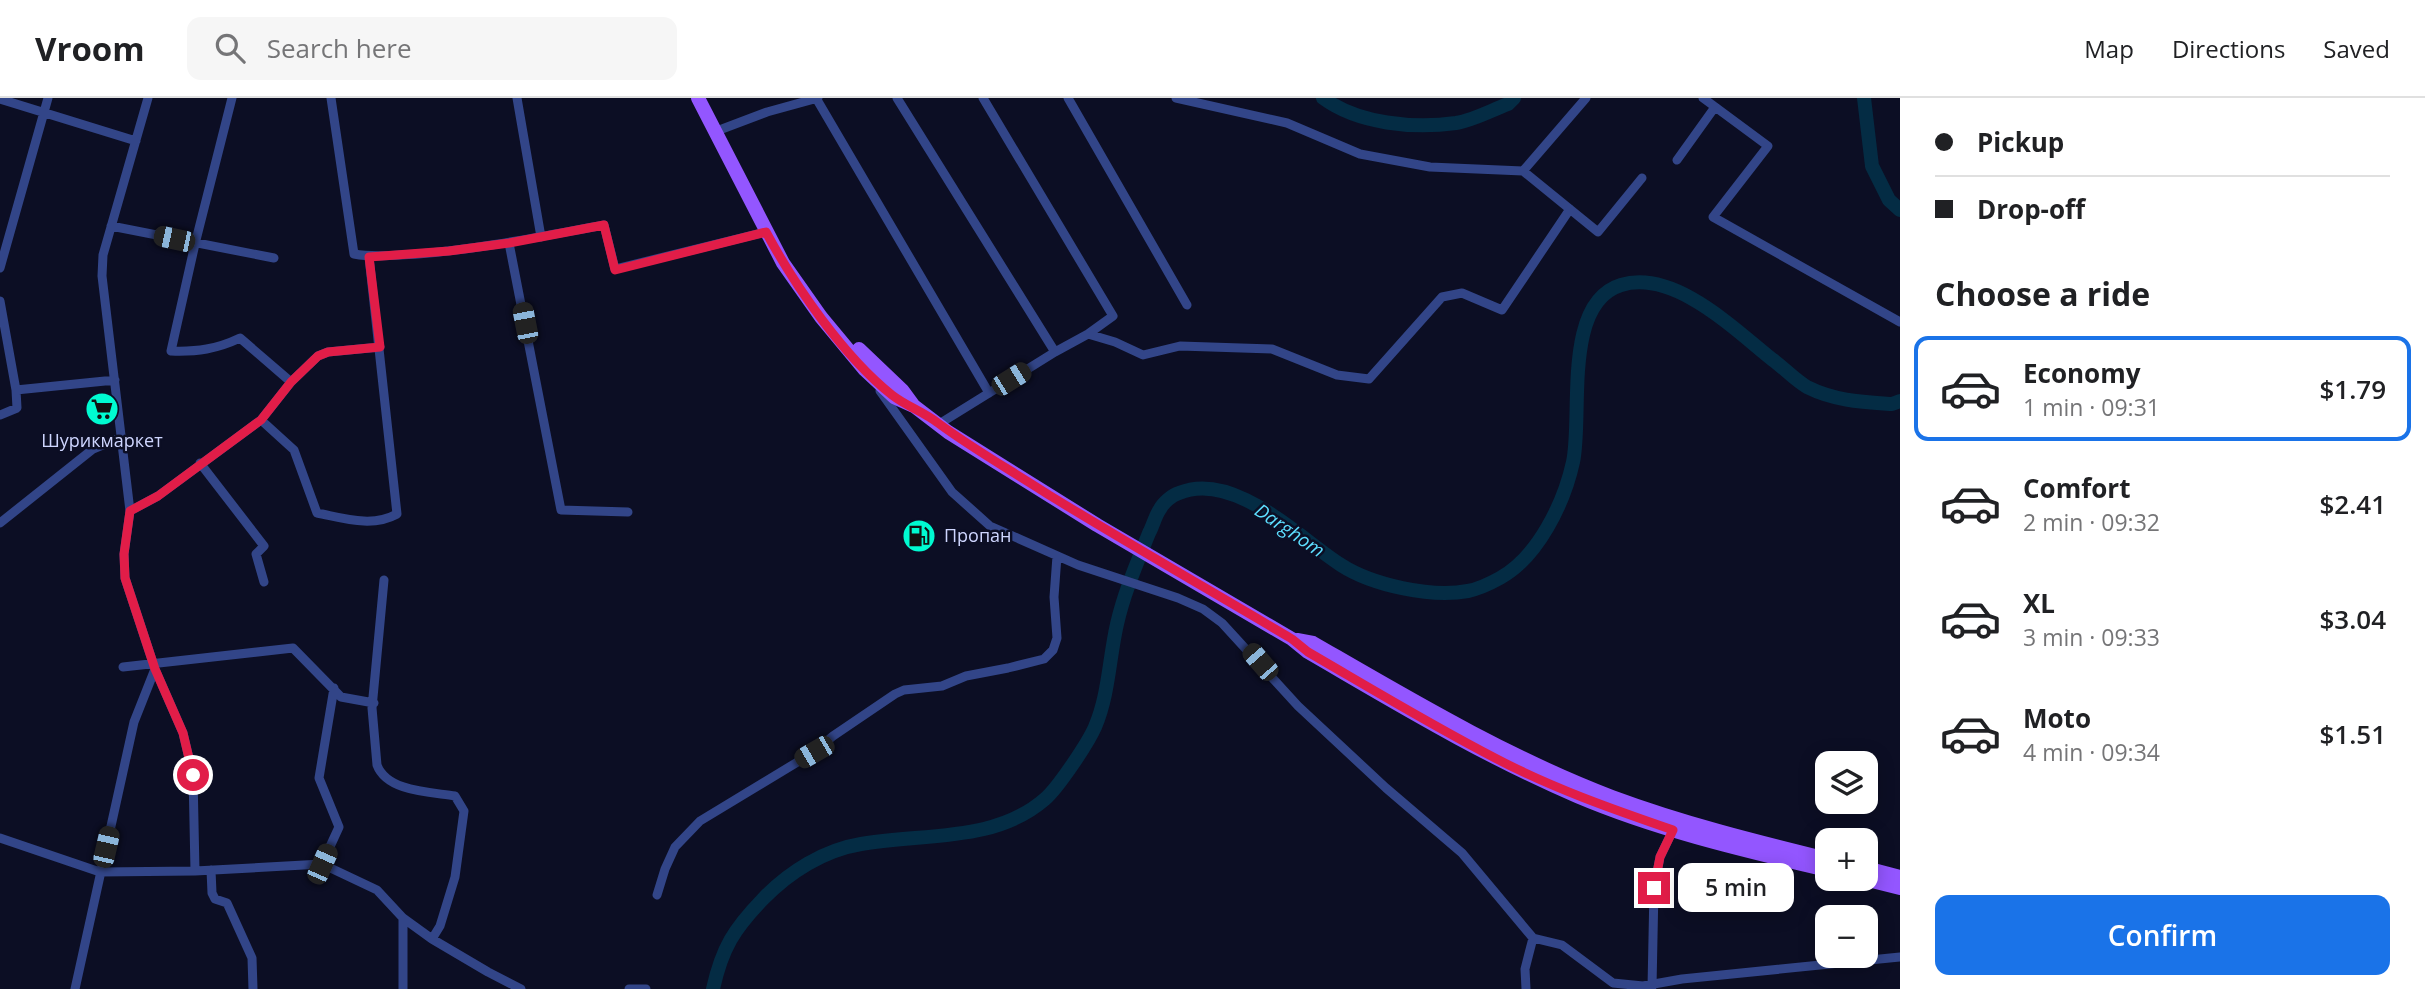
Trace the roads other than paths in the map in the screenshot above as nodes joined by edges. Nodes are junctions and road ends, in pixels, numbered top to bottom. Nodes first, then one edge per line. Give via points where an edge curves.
1 (48, 98) edge
2 (148, 98) edge
3 (232, 98) edge
4 (331, 98) edge
5 (517, 98) edge
6 (698, 98) edge
7 (709, 98) edge
8 (817, 98) edge
9 (897, 98) edge
10 (983, 98) edge
11 (1068, 98) edge
12 (1176, 98) edge
13 (1586, 98) edge
14 (1703, 98) edge
15 (0, 99) edge
16 (1715, 107) junction
17 (43, 113) junction
18 (722, 129) junction
19 (136, 141) junction
20 (1677, 160) dead end
21 (1523, 171) junction
22 (1642, 178) dead end
23 (1570, 209) junction
24 (111, 226) junction
25 (766, 232) junction
26 (541, 237) junction
27 (509, 243) junction
28 (195, 244) junction
29 (369, 257) junction
30 (274, 258) dead end
31 (0, 268) edge
32 (0, 301) edge
33 (1188, 305) dead end
34 (1900, 322) edge
35 (1088, 334) junction
36 (380, 347) junction
37 (1055, 352) junction
38 (865, 370) junction
39 (115, 380) junction
40 (291, 382) junction
41 (16, 390) junction
42 (989, 393) junction
43 (914, 406) junction
44 (0, 415) edge
45 (261, 420) junction
46 (939, 424) junction
47 (122, 437) junction
48 (200, 463) junction
49 (130, 511) junction
50 (628, 512) dead end
51 (0, 523) edge
52 (1057, 556) junction
53 (384, 580) dead end
54 (264, 582) dead end
55 (1292, 639) junction
56 (155, 666) junction
57 (123, 667) dead end
58 (334, 688) junction
59 (374, 703) junction
60 (1673, 830) junction
61 (0, 838) edge
62 (1815, 856) edge
63 (322, 864) junction
64 (1815, 867) edge
65 (211, 870) junction
66 (195, 871) junction
67 (1878, 871) edge
68 (100, 872) junction
69 (1900, 877) edge
70 (1878, 882) edge
71 (1900, 888) edge
72 (657, 895) dead end
73 (403, 918) junction
74 (1533, 938) junction
75 (432, 939) junction
76 (1900, 957) edge
77 (1652, 986) edge
78 (75, 989) edge
79 (253, 989) edge
80 (403, 989) edge
81 (521, 989) edge
82 (629, 989) edge
83 (646, 989) edge
84 (1526, 989) edge

1 - 17 street
2 - 19 street
3 - 28 street
4 - 29 street via 354,254
5 - 26 street
6 - 25 main road
7 - 18 main road
8 - 18 street
8 - 42 street
9 - 37 street
10 - 35 street via 1113,316
11 - 33 street
12 - 21 street via 1287,122 1360,154 1430,167
13 - 21 street
14 - 16 street
15 - 17 street
16 - 20 street
16 - 34 street via 1768,146 1713,217
17 - 19 street
17 - 31 street
18 - 43 main road via 769,226 797,268 844,332
19 - 24 street
21 - 23 street
22 - 23 street via 1598,232
23 - 35 street via 1502,310 1462,293 1442,298 1369,379 1337,375 1272,349 1180,346 1143,355
24 - 28 street
24 - 39 street via 102,265
25 - 26 street via 615,270 604,225
25 - 38 main road via 821,317
26 - 27 street
27 - 29 street
27 - 50 street via 561,510
28 - 30 street
28 - 40 street via 172,351 204,351 240,338
29 - 36 street
32 - 41 street
35 - 37 street
36 - 40 street via 328,352
36 - 45 street via 397,514 389,519 363,522 317,513 294,450
37 - 42 street
38 - 43 main road via 894,397
38 - 52 street via 952,492 990,526
39 - 41 street
39 - 47 street
40 - 45 street
41 - 44 street via 17,408
42 - 46 street
43 - 46 main road
45 - 48 street
46 - 55 main road via 1097,525
47 - 49 street
47 - 51 street via 93,449
48 - 49 street
48 - 54 street via 264,546 256,554
49 - 56 street via 125,578
52 - 72 street via 1057,638 1044,659 895,694 814,752 700,821 675,848
52 - 74 street via 1178,598 1236,635 1298,706 1462,853
53 - 59 street
55 - 60 main road via 1496,759 1578,796
55 - 62 main road via 1312,643 1509,751 1610,796 1689,823
56 - 57 street
56 - 58 street via 293,648
56 - 66 street via 183,733 193,775
56 - 68 street via 134,722
58 - 59 street via 341,697
58 - 63 street via 319,778 339,827
59 - 75 street via 373,734 380,772 392,783 456,796 464,811 455,877
60 - 64 main road
60 - 77 street via 1660,857 1654,888
61 - 68 street
63 - 65 street
63 - 73 street via 377,890
65 - 66 street
65 - 79 street via 212,893 227,903 252,958
66 - 68 street
67 - 69 main road
68 - 78 street
70 - 71 main road
73 - 75 street
73 - 80 street
74 - 77 street via 1562,945 1613,983
74 - 84 street via 1525,969
75 - 81 street
76 - 77 street
82 - 83 street

